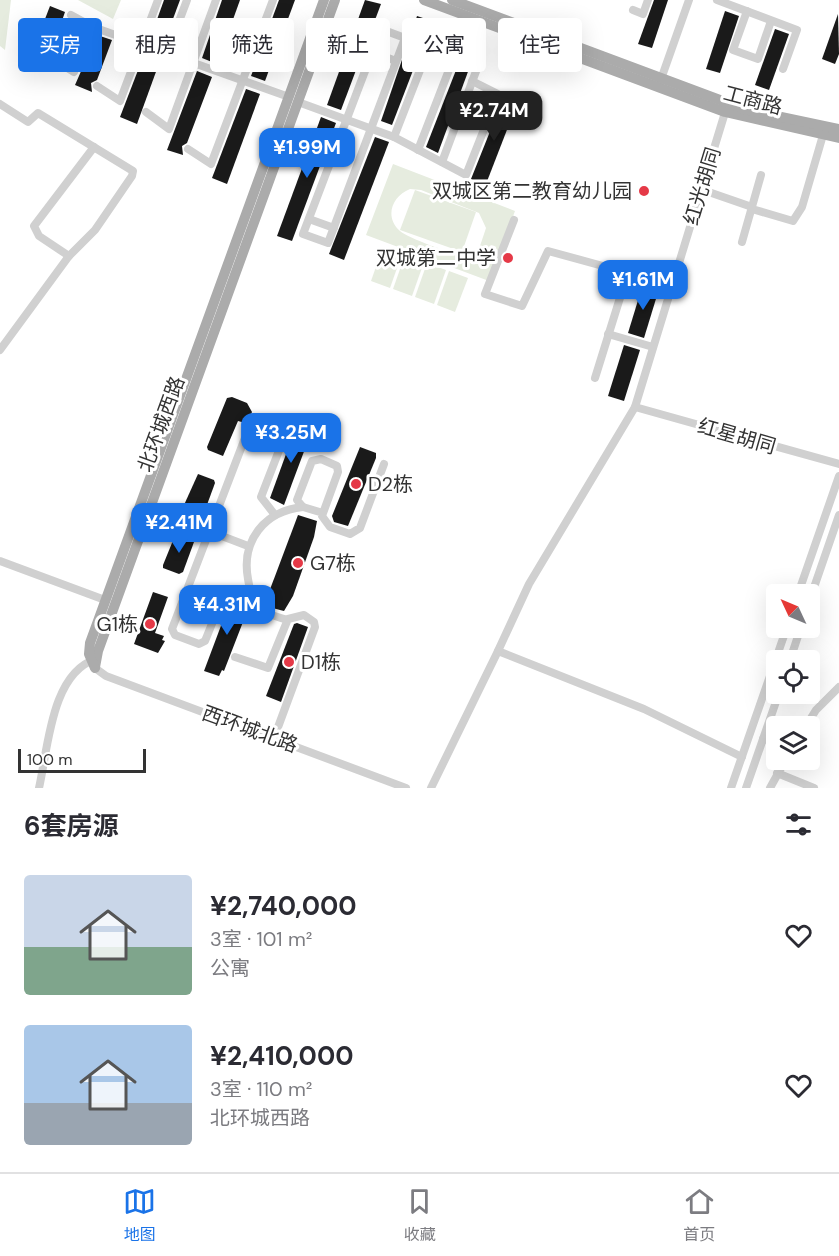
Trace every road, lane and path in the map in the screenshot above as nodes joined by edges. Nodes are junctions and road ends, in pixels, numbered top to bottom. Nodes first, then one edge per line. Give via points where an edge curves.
1 (158, 0) edge
2 (187, 0) edge
3 (216, 0) edge
4 (273, 0) edge
5 (324, 0) edge
6 (335, 0) edge
7 (424, 0) edge
8 (452, 0) edge
9 (648, 0) edge
10 (689, 0) edge
11 (717, 0) edge
12 (633, 10) dead end
13 (747, 11) junction
14 (71, 15) dead end
15 (76, 18) edge
16 (151, 18) edge
17 (180, 18) edge
18 (771, 21) junction
19 (390, 32) edge
20 (198, 52) edge
21 (390, 59) edge
22 (396, 61) junction
23 (198, 64) edge
24 (783, 69) dead end
25 (131, 72) edge
26 (191, 72) edge
27 (364, 72) edge
28 (419, 72) edge
29 (448, 72) edge
30 (476, 72) edge
31 (243, 80) junction
32 (472, 81) junction
33 (659, 84) junction
34 (97, 86) dead end
35 (293, 100) junction
36 (0, 104) edge
37 (726, 108) junction
38 (146, 112) dead end
39 (346, 120) junction
40 (371, 129) junction
41 (839, 129) edge
42 (823, 135) junction
43 (394, 137) junction
44 (839, 138) edge
45 (94, 147) junction
46 (188, 149) dead end
47 (418, 150) junction
48 (442, 162) junction
49 (761, 175) dead end
50 (700, 189) junction
51 (752, 208) junction
52 (309, 219) junction
53 (514, 220) dead end
54 (334, 228) junction
55 (742, 242) dead end
56 (69, 256) junction
57 (624, 285) dead end
58 (672, 285) junction
59 (608, 334) junction
60 (653, 347) junction
61 (0, 350) edge
62 (595, 378) dead end
63 (636, 407) junction
64 (384, 464) dead end
65 (839, 464) edge
66 (839, 476) edge
67 (145, 506) junction
68 (303, 507) junction
69 (322, 513) junction
70 (275, 515) junction
71 (839, 515) edge
72 (210, 531) junction
73 (248, 546) junction
74 (0, 561) edge
75 (801, 584) edge
76 (815, 584) edge
77 (250, 590) junction
78 (105, 600) junction
79 (287, 620) junction
80 (783, 638) edge
81 (498, 651) junction
82 (235, 657) dead end
83 (94, 662) junction
84 (839, 687) edge
85 (774, 704) edge
86 (812, 716) edge
87 (274, 738) junction
88 (763, 740) junction
89 (766, 740) edge
90 (742, 757) junction
91 (779, 770) edge
92 (777, 773) junction
93 (39, 788) edge
94 (406, 788) edge
95 (431, 788) edge
96 (731, 788) edge
97 (746, 788) edge
98 (770, 788) edge
99 (814, 788) edge

1 - 16 street
2 - 17 street
3 - 20 street
4 - 31 street
5 - 35 main road, 北环城西路
6 - 35 main road, 北环城西路
7 - 33 main road, 工商路
8 - 33 main road, 工商路
9 - 12 street via 643,14
10 - 33 street
11 - 13 street
13 - 18 street
13 - 18 street via 733,50 758,59
14 - 15 street
18 - 24 street via 797,30
19 - 22 street via 405,38
21 - 22 street
22 - 40 street
23 - 31 street
25 - 34 street via 120,100
26 - 38 street via 169,129
27 - 39 street
28 - 43 street
29 - 47 street
30 - 32 street
31 - 35 street
31 - 46 street via 211,164
32 - 48 street
32 - 48 street via 498,94 466,175
33 - 37 main road, 工商路
35 - 39 street
35 - 67 main road, 北环城西路
36 - 45 street via 28,122 38,113
37 - 41 main road, 工商路
37 - 42 main road, 工商路
37 - 50 street, 红光胡同
39 - 40 street
39 - 52 street
40 - 43 street
40 - 54 street
42 - 44 main road, 工商路
42 - 51 street via 802,207 793,221
43 - 47 street
45 - 56 street via 34,226 39,236
45 - 56 street via 129,167 132,177 94,230
47 - 48 street
49 - 51 street
50 - 51 street
50 - 58 street, 红光胡同
51 - 55 street
52 - 54 street
52 - 54 street via 303,234 328,243
53 - 58 street via 486,294 522,306 548,251
56 - 61 street
57 - 59 street
58 - 60 street, 红光胡同
59 - 60 street
59 - 62 street
60 - 63 street, 红光胡同
63 - 65 street, 红星胡同
63 - 81 street, 红光胡同 via 530,584
64 - 69 street via 357,532 350,534 326,525
66 - 75 street
67 - 72 street
67 - 78 main road, 北环城西路
67 - 83 main road, 北环城西路
68 - 69 street
68 - 69 street via 297,497 310,463 321,459 338,469
68 - 70 street
70 - 72 street via 261,497 280,448 275,440 254,433 245,438
70 - 73 street
71 - 76 street
72 - 73 street
72 - 77 street via 172,629 175,635 199,644 205,641 224,594
73 - 77 street via 246,573
74 - 78 street
77 - 79 street via 264,611
78 - 83 main road, 北环城西路 via 90,643
79 - 82 street via 268,668
79 - 87 street via 304,615 315,627
80 - 90 street
81 - 90 street via 644,709
81 - 95 street, 红光胡同
83 - 87 street, 西环城北路 via 105,676
83 - 93 street via 73,674 60,693
84 - 86 street
85 - 88 street
87 - 94 street, 西环城北路
88 - 89 street
88 - 97 street
90 - 96 street
91 - 92 street
92 - 98 street
92 - 99 street

